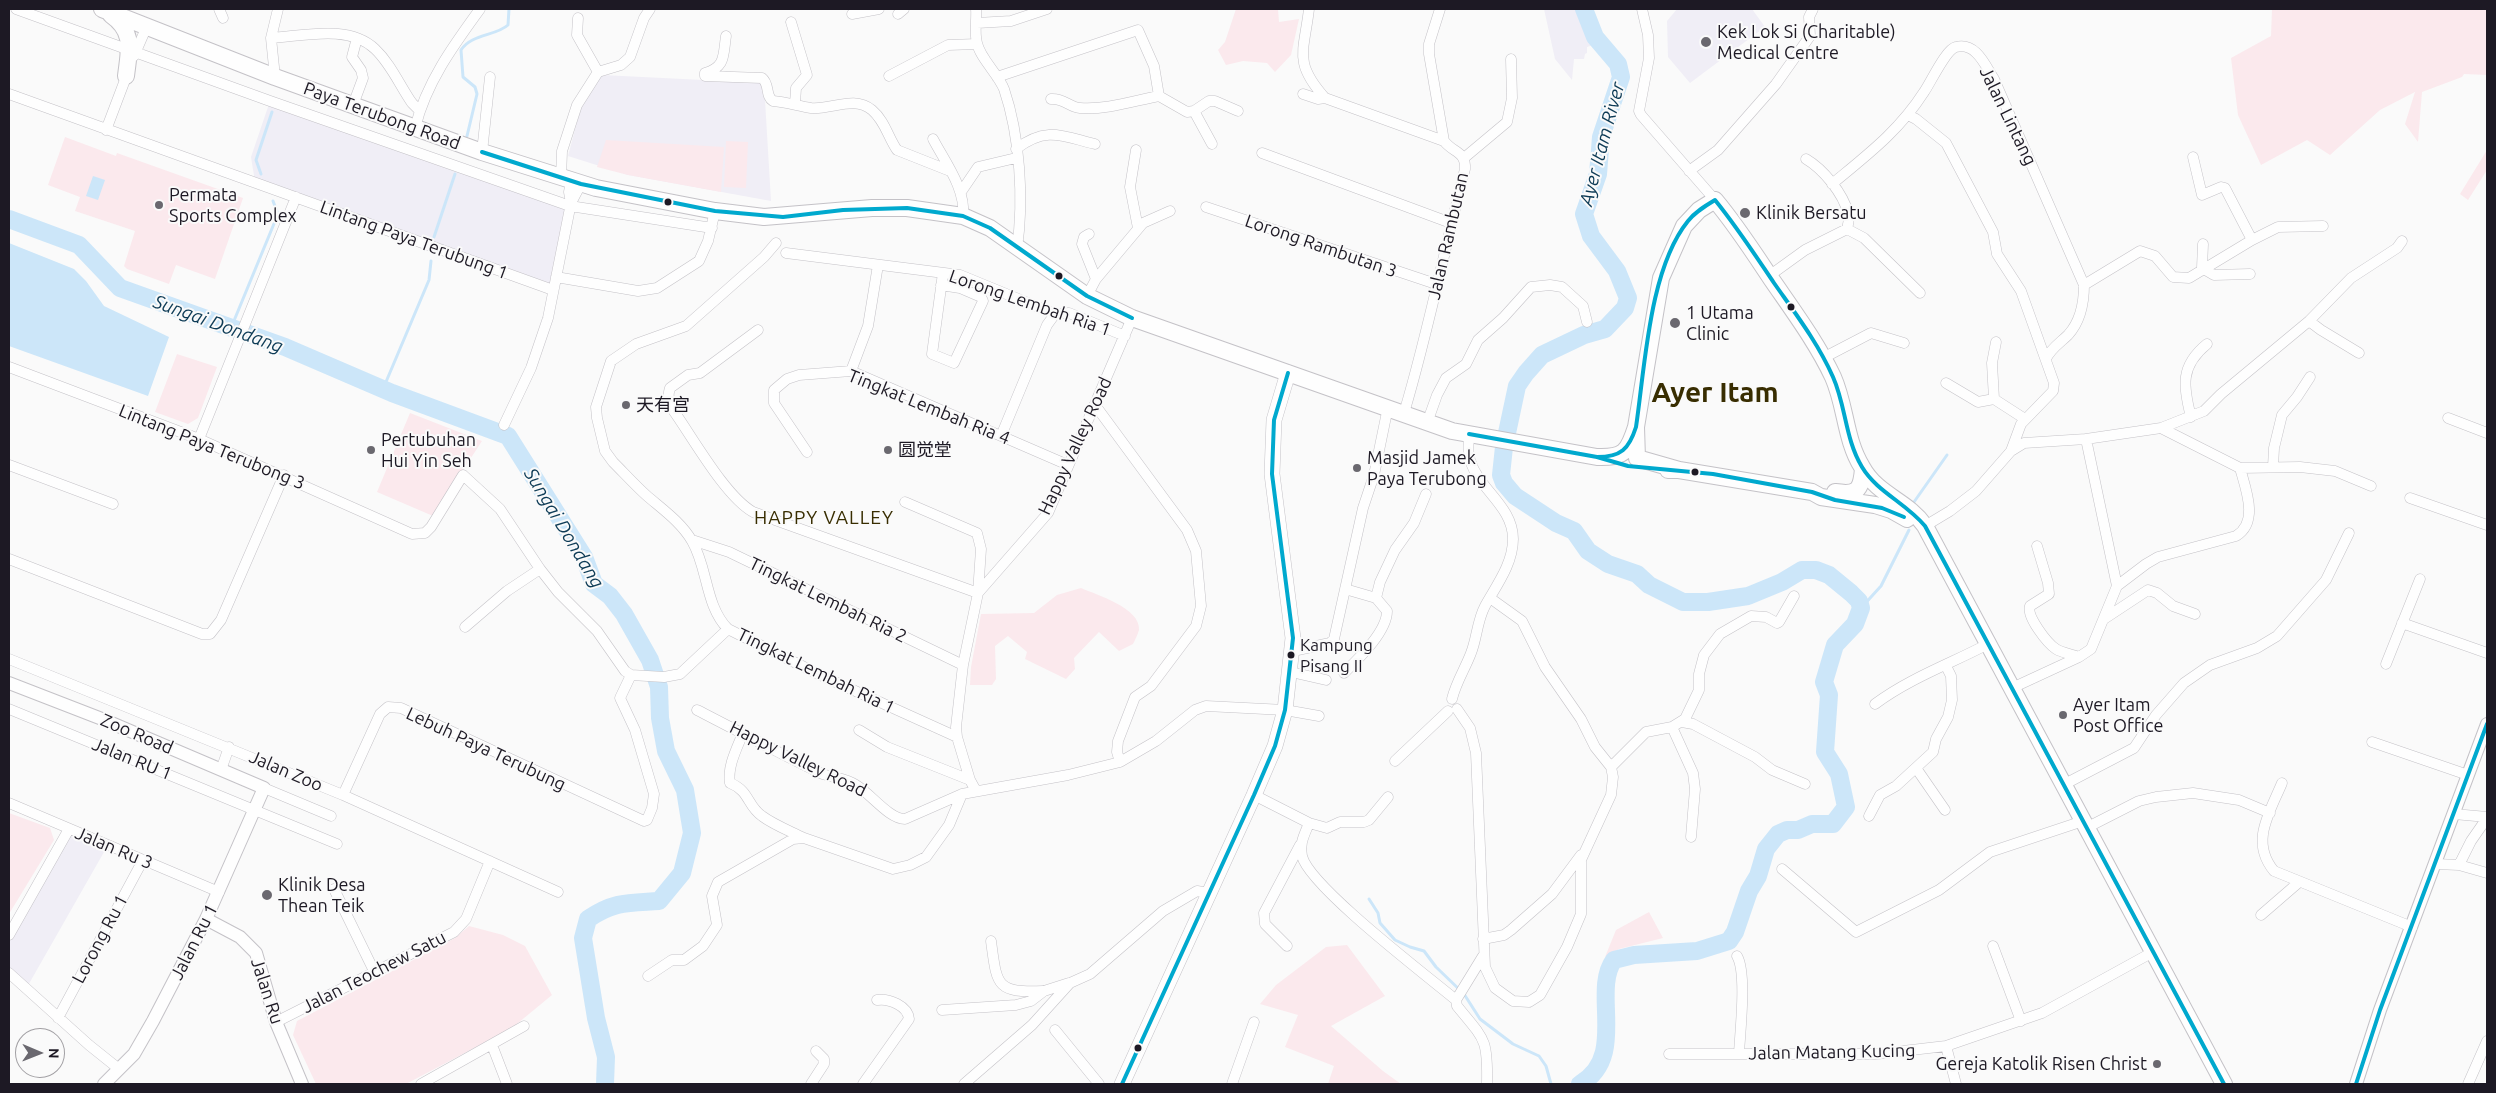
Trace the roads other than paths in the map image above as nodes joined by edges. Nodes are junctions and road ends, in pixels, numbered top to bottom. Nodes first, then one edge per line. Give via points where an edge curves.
1 (16, 9) edge
2 (102, 9) edge
3 (278, 9) edge
4 (480, 9) edge
5 (650, 9) edge
6 (879, 9) edge
7 (976, 9) edge
8 (1047, 9) edge
9 (1309, 9) edge
10 (1440, 9) edge
11 (1642, 9) edge
12 (1813, 9) edge
13 (122, 12) edge
14 (852, 14) dead end
15 (578, 18) dead end
16 (791, 22) dead end
17 (977, 23) junction
18 (147, 26) junction
19 (726, 36) dead end
20 (271, 38) junction
21 (357, 38) junction
22 (976, 44) junction
23 (133, 50) junction
24 (1511, 60) dead end
25 (598, 72) junction
26 (126, 76) joint
27 (889, 76) dead end
28 (275, 77) junction
29 (490, 77) dead end
30 (997, 77) junction
31 (9, 94) edge
32 (1303, 94) dead end
33 (1159, 96) junction
34 (1325, 98) junction
35 (1051, 99) dead end
36 (795, 104) junction
37 (353, 105) junction
38 (419, 110) junction
39 (1194, 111) junction
40 (1238, 111) dead end
41 (1908, 115) junction
42 (415, 128) junction
43 (106, 130) junction
44 (933, 139) dead end
45 (1444, 141) junction
46 (1095, 144) dead end
47 (1212, 144) dead end
48 (1136, 150) dead end
49 (482, 152) junction
50 (1016, 153) junction
51 (1262, 153) dead end
52 (2193, 157) dead end
53 (1464, 158) junction
54 (1806, 159) dead end
55 (950, 171) junction
56 (1689, 171) junction
57 (571, 181) junction
58 (1832, 184) junction
59 (961, 192) junction
60 (296, 197) junction
61 (1715, 200) junction
62 (571, 205) junction
63 (1206, 207) dead end
64 (715, 211) junction
65 (1170, 211) dead end
66 (963, 216) junction
67 (1451, 223) junction
68 (2323, 226) dead end
69 (712, 228) junction
70 (1138, 228) junction
71 (1847, 229) junction
72 (1090, 234) dead end
73 (2252, 240) junction
74 (2402, 241) dead end
75 (776, 243) dead end
76 (2203, 244) dead end
77 (1017, 248) junction
78 (786, 253) dead end
79 (878, 265) junction
80 (2202, 268) junction
81 (943, 273) junction
82 (2250, 274) dead end
83 (1769, 276) junction
84 (556, 277) junction
85 (1096, 279) junction
86 (1436, 284) junction
87 (942, 285) junction
88 (2084, 285) junction
89 (553, 290) junction
90 (1920, 294) dead end
91 (1086, 296) junction
92 (1054, 314) junction
93 (1132, 318) junction
94 (2309, 321) junction
95 (1588, 322) dead end
96 (758, 330) dead end
97 (1124, 336) junction
98 (1904, 342) dead end
99 (1996, 342) dead end
100 (2207, 344) dead end
101 (2359, 354) dead end
102 (1823, 358) junction
103 (2046, 359) junction
104 (9, 367) edge
105 (851, 370) junction
106 (1288, 373) junction
107 (2310, 377) dead end
108 (1946, 383) dead end
109 (1994, 399) junction
110 (1095, 405) junction
111 (1388, 407) junction
112 (1404, 413) junction
113 (2191, 417) junction
114 (2448, 418) dead end
115 (2025, 419) junction
116 (1427, 423) junction
117 (504, 425) dead end
118 (1636, 427) junction
119 (2161, 428) junction
120 (2487, 433) edge
121 (1469, 434) junction
122 (1000, 436) junction
123 (199, 439) junction
124 (2086, 439) junction
125 (2010, 451) junction
126 (807, 452) dead end
127 (1597, 457) junction
128 (9, 465) edge
129 (1068, 465) junction
130 (2272, 466) junction
131 (2240, 468) junction
132 (1862, 469) junction
133 (1679, 470) junction
134 (284, 475) junction
135 (2371, 486) dead end
136 (1812, 492) junction
137 (1426, 494) dead end
138 (2410, 498) dead end
139 (905, 502) dead end
140 (113, 504) dead end
141 (2487, 525) edge
142 (1925, 526) junction
143 (2349, 533) dead end
144 (692, 540) junction
145 (2037, 546) dead end
146 (9, 559) edge
147 (540, 569) junction
148 (2420, 578) dead end
149 (2117, 586) junction
150 (1345, 589) junction
151 (978, 592) junction
152 (1794, 596) dead end
153 (1376, 598) junction
154 (1490, 598) junction
155 (2195, 614) dead end
156 (2104, 620) junction
157 (2402, 623) junction
158 (465, 628) dead end
159 (728, 629) junction
160 (1988, 644) junction
161 (1293, 651) junction
162 (2487, 653) edge
163 (2079, 657) junction
164 (9, 659) edge
165 (2386, 664) dead end
166 (963, 665) junction
167 (1946, 666) junction
168 (1291, 672) junction
169 (1344, 673) dead end
170 (631, 675) junction
171 (1326, 680) dead end
172 (9, 683) edge
173 (2012, 688) junction
174 (1875, 704) dead end
175 (9, 709) edge
176 (698, 710) dead end
177 (1285, 710) junction
178 (1452, 710) junction
179 (1319, 716) dead end
180 (2487, 724) edge
181 (1677, 725) junction
182 (859, 730) dead end
183 (743, 733) junction
184 (957, 737) junction
185 (2372, 742) dead end
186 (229, 747) junction
187 (1395, 761) dead end
188 (1120, 762) junction
189 (1611, 767) junction
190 (1916, 768) junction
191 (221, 770) junction
192 (2468, 775) junction
193 (970, 780) junction
194 (2282, 783) dead end
195 (1805, 784) dead end
196 (2063, 785) junction
197 (264, 788) junction
198 (976, 791) junction
199 (962, 794) junction
200 (343, 795) junction
201 (1254, 795) junction
202 (1388, 797) dead end
203 (9, 803) edge
204 (255, 809) junction
205 (1945, 810) dead end
206 (2270, 813) junction
207 (2454, 814) junction
208 (331, 816) dead end
209 (1869, 816) dead end
210 (2487, 818) edge
211 (1309, 823) junction
212 (2084, 824) junction
213 (69, 829) junction
214 (1691, 837) dead end
215 (804, 838) junction
216 (337, 844) dead end
217 (1300, 845) junction
218 (1585, 850) junction
219 (143, 860) junction
220 (490, 861) junction
221 (2436, 864) junction
222 (2459, 865) junction
223 (1782, 869) dead end
224 (2487, 873) edge
225 (2298, 883) junction
226 (334, 889) dead end
227 (219, 892) junction
228 (558, 892) dead end
229 (1209, 893) junction
230 (2261, 914) dead end
231 (206, 919) junction
232 (2412, 927) junction
233 (9, 935) edge
234 (1483, 939) junction
235 (991, 941) dead end
236 (1287, 946) dead end
237 (1993, 946) dead end
238 (2153, 952) junction
239 (1483, 956) junction
240 (1737, 956) dead end
241 (374, 971) junction
242 (9, 972) edge
243 (648, 976) dead end
244 (1070, 983) junction
245 (1044, 991) junction
246 (1459, 993) junction
247 (877, 1000) dead end
248 (942, 1010) dead end
249 (58, 1018) junction
250 (2021, 1021) junction
251 (276, 1022) junction
252 (1254, 1022) dead end
253 (524, 1026) dead end
254 (1054, 1030) dead end
255 (2487, 1041) edge
256 (492, 1045) junction
257 (1946, 1046) junction
258 (816, 1050) dead end
259 (1669, 1054) dead end
260 (1739, 1054) junction
261 (119, 1069) junction
262 (104, 1084) edge
263 (302, 1084) edge
264 (421, 1084) edge
265 (508, 1084) edge
266 (811, 1084) edge
267 (863, 1084) edge
268 (964, 1084) edge
269 (1100, 1084) edge
270 (1122, 1084) edge
271 (1232, 1084) edge
272 (1487, 1084) edge
273 (1956, 1084) edge
274 (2224, 1084) edge
275 (2356, 1084) edge
276 (2468, 1084) edge

1 - 23 street
2 - 13 main road, Paya Terubong Road
2 - 23 main road via 123,24
3 - 20 street
4 - 38 street via 444,60
5 - 25 street via 630,57 621,65
6 - 14 street
7 - 17 street
8 - 17 street via 1011,21
9 - 34 street via 1303,41 1306,72
10 - 45 street via 1428,48
11 - 56 street via 1649,58 1639,111
12 - 56 street via 1809,17 1810,36 1776,84 1718,150
13 - 18 main road, Paya Terubong Road
15 - 25 street via 577,35
16 - 36 street via 807,75 796,88
17 - 22 street
18 - 23 street
18 - 28 main road, Paya Terubong Road
19 - 36 street via 718,68 705,73 705,76 762,78 770,100
20 - 21 street via 326,33
20 - 28 street
21 - 37 street via 352,56 363,78
21 - 38 street via 377,51
22 - 27 street via 948,45
22 - 30 street
23 - 26 main road
23 - 62 street
24 - 53 street via 1512,98 1507,122
25 - 57 street via 577,105 562,151
26 - 43 street
28 - 37 main road, Paya Terubong Road
29 - 49 street
30 - 33 street via 1138,30 1154,66
30 - 50 street via 1010,108
31 - 43 street, Lintang Paya Terubung 1
32 - 34 street, Jalan Rambutan
33 - 35 street via 1081,108 1070,106 1063,99
33 - 39 street via 1183,110
34 - 45 street, Jalan Rambutan
36 - 55 street via 812,108 846,103 866,106 884,123 897,150
37 - 42 main road, Paya Terubong Road
38 - 42 street
39 - 40 street via 1214,101
39 - 47 street
41 - 58 street, Jalan Lintang via 1886,141
41 - 88 street, Jalan Lintang via 1946,53 1955,47 1966,46 1975,50 1994,79
41 - 103 street via 1946,144 1993,232 2001,262 2021,291
42 - 49 main road, Paya Terubong Road
43 - 60 street, Lintang Paya Terubung 1
44 - 55 street
45 - 53 street, Jalan Rambutan
46 - 50 street via 1055,134 1031,138
48 - 70 street via 1130,187
49 - 57 main road, Paya Terubong Road
50 - 59 street via 978,167
50 - 77 street via 1022,216
51 - 67 street
52 - 73 street via 2202,195 2225,188
53 - 67 street, Jalan Rambutan via 1465,169
54 - 58 street via 1818,167
55 - 59 street
56 - 61 street
57 - 62 street
57 - 64 main road, Paya Terubong Road
58 - 71 street via 1849,215
59 - 66 street
60 - 89 street, Lintang Paya Terubung 1
60 - 123 street
61 - 83 main road
61 - 118 main road via 1699,210 1684,226 1661,278
62 - 69 street
62 - 84 street
63 - 86 street, Lorong Rambutan 3
64 - 66 main road, Paya Terubong Road via 774,217 907,208
64 - 69 street
65 - 70 street
66 - 77 main road, Paya Terubong Road via 990,228
67 - 86 street, Jalan Rambutan
68 - 73 street via 2286,225
69 - 84 street via 699,261 650,290 638,291
70 - 85 street
71 - 83 street via 1805,250
71 - 90 street via 1864,238
72 - 85 street via 1082,244
73 - 80 street
74 - 94 street via 2397,248 2351,278
75 - 144 street, Tingkat Lembah Ria 1 via 686,326 636,344 611,361 600,392 596,407 605,451
76 - 80 street
77 - 91 main road, Paya Terubong Road
78 - 79 street, Lorong Lembah Ria 1
79 - 81 street, Lorong Lembah Ria 1
79 - 105 street via 868,326
80 - 82 street via 2214,274
80 - 88 street via 2188,278 2173,277 2155,256 2140,251
81 - 87 street
81 - 92 street, Lorong Lembah Ria 1 via 964,276
83 - 102 main road
84 - 89 street
85 - 91 street
86 - 112 street, Jalan Rambutan via 1423,349
87 - 87 street via 960,288 983,301 954,363 932,354
88 - 103 street via 2082,307 2076,322
89 - 117 street via 548,318 531,368
91 - 93 main road, Paya Terubong Road
92 - 97 street, Lorong Lembah Ria 1 via 1069,313
92 - 122 street
93 - 97 street, Happy Valley Road
93 - 106 main road, Paya Terubong Road
94 - 101 street
94 - 113 street via 2204,411
95 - 116 street via 1583,306 1562,287 1531,288 1478,340 1466,364 1446,378
96 - 151 street via 700,373 688,376 668,392 673,410 728,488 753,512
97 - 110 street, Happy Valley Road
98 - 102 street via 1871,333
99 - 109 street via 1992,363
100 - 113 street via 2194,354 2186,378 2184,388
102 - 132 main road via 1834,379
103 - 115 street via 2054,383 2053,391
104 - 123 street, Lintang Paya Terubong 3
105 - 122 street, Tingkat Lembah Ria 4
105 - 126 street, Tingkat Lembah Ria 4 via 798,375 774,390 774,403
106 - 111 main road, Paya Terubong Road
106 - 161 main road via 1274,420 1272,474 1292,614
107 - 130 street via 2282,415
108 - 109 street via 1978,402
109 - 115 street
110 - 129 street, Happy Valley Road
110 - 188 street via 1187,530 1196,551 1201,606 1196,626 1151,686 1135,697 1118,741
111 - 112 main road, Paya Terubong Road
111 - 150 street
112 - 116 main road, Paya Terubong Road
113 - 119 street
114 - 120 street
115 - 125 street
116 - 121 main road, Paya Terubong Road
118 - 127 main road via 1628,448 1620,456
118 - 133 main road via 1636,458
119 - 124 street
119 - 131 street
121 - 127 main road, Paya Terubong Road
121 - 154 street via 1469,460 1481,484 1498,501 1511,527 1513,540 1506,569
122 - 129 street, Tingkat Lembah Ria 4
123 - 134 street, Lintang Paya Terubong 3
124 - 125 street via 2028,441
124 - 149 street
125 - 142 street via 1976,491
127 - 133 main road, Paya Terubong Road via 1607,462 1643,468
128 - 140 street
129 - 151 street, Happy Valley Road via 1048,513
130 - 131 street
130 - 135 street via 2335,471
131 - 149 street via 2249,504 2244,532 2158,557
132 - 136 main road via 1861,483 1852,494
132 - 142 main road via 1874,485 1909,508
133 - 136 main road, Paya Terubong Road
134 - 146 street via 214,632 202,634
134 - 147 street, Lintang Paya Terubong 3 via 412,534 424,533 431,528 463,475 500,509
136 - 142 main road, Paya Terubong Road via 1821,497 1891,510
137 - 153 street via 1414,523 1395,550
138 - 141 street
139 - 151 street via 977,533 981,549
142 - 160 main road
143 - 196 street via 2326,580 2277,636 2257,648 2210,665 2184,684 2156,715 2134,748
144 - 159 street, Tingkat Lembah Ria 1 via 719,618
144 - 166 street, Tingkat Lembah Ria 2 via 729,552
145 - 163 street via 2049,594 2030,606 2030,613 2050,645
147 - 158 street via 507,591
147 - 170 street via 558,592 597,630 625,672
148 - 157 street
149 - 156 street
150 - 153 street
150 - 161 street via 1334,640
151 - 166 street, Happy Valley Road
152 - 181 street via 1780,622 1751,616 1720,634 1704,655 1699,690
153 - 169 street via 1385,607 1387,615 1375,638
154 - 178 street via 1452,699 1445,704
154 - 189 street via 1522,621 1545,667
155 - 156 street via 2173,606 2148,590
156 - 163 street via 2091,649
157 - 162 street
157 - 165 street
159 - 170 street via 680,674 664,677
159 - 184 street, Tingkat Lembah Ria 1
160 - 167 street
160 - 173 main road
161 - 168 main road
163 - 173 street
164 - 186 street, Jalan Zoo
166 - 184 street, Happy Valley Road
167 - 174 street via 1909,680
167 - 190 street via 1952,683 1948,717 1933,752
168 - 171 street
168 - 177 main road
170 - 200 street, Lebuh Paya Terubung via 620,698 635,730 654,794 647,820 641,821 401,708 388,707 380,714
172 - 191 street, Zoo Road
173 - 196 main road
175 - 204 street, Jalan RU 1
176 - 183 street, Happy Valley Road
177 - 179 street, Happy Valley Road
177 - 188 street, Happy Valley Road via 1206,706 1195,710 1156,742
177 - 201 main road via 1275,746
178 - 187 street
178 - 234 street via 1470,728 1476,753
180 - 192 street
181 - 189 street via 1646,732
181 - 195 street via 1693,724 1755,757 1772,770
181 - 214 street via 1693,773
182 - 193 street via 887,747
183 - 199 street, Happy Valley Road via 822,774 855,784 898,819
183 - 215 street via 731,766 730,782 740,786 762,817
184 - 193 street, Happy Valley Road
185 - 192 street
186 - 191 street
186 - 200 street, Jalan Zoo
188 - 198 street, Happy Valley Road
189 - 218 street via 1611,795
190 - 205 street
190 - 209 street via 1880,795
191 - 197 street, Zoo Road
192 - 207 street
193 - 198 street, Happy Valley Road
194 - 206 street
196 - 212 main road
197 - 204 street, Jalan Ru 1
197 - 208 street
198 - 199 street, Happy Valley Road
199 - 215 street via 949,826 926,857 910,865 893,869
200 - 220 street, Jalan Zoo
201 - 211 street
201 - 229 main road
202 - 211 street via 1377,813 1364,822 1340,822 1327,828
203 - 213 street, Jalan Ru 3
204 - 216 street, Jalan RU 1
204 - 227 street, Jalan Ru 1
206 - 212 street via 2224,796 2174,795 2139,801
206 - 225 street via 2263,833 2262,849 2266,861 2274,872
207 - 210 street
207 - 221 street
210 - 222 street
211 - 217 street
212 - 223 street via 1990,852 1939,890 1856,932
212 - 238 main road
213 - 219 street, Jalan Ru 3
213 - 233 street
215 - 243 street via 793,839 718,882 712,896 717,925 703,946 684,960 672,960
217 - 236 street via 1264,913 1265,924
217 - 246 street via 1305,864 1326,890
218 - 234 street via 1552,894 1517,925 1504,935
218 - 239 street via 1581,860 1581,914 1567,947 1537,999 1523,1003 1505,996 1490,979
219 - 227 street, Jalan Ru 3
219 - 249 street, Lorong Ru 1
220 - 228 street, Jalan Zoo
220 - 241 street, Jalan Teochew Satu via 461,927
221 - 222 street
221 - 232 street
222 - 224 street
225 - 230 street
225 - 232 street
226 - 241 street
227 - 231 street, Jalan Ru 1
229 - 244 street via 1197,890 1163,911 1090,974
229 - 270 main road
231 - 251 street, Jalan Ru via 240,937 256,953
231 - 261 street, Jalan Ru 1 via 141,1042
232 - 275 street
234 - 239 street
235 - 245 street via 997,975 1004,987 1015,992
237 - 250 street
238 - 250 street, Jalan Matang Kucing via 2042,1013
238 - 274 main road
239 - 246 street
240 - 260 street via 1742,989
241 - 251 street, Jalan Teochew Satu
242 - 249 street
244 - 245 street
244 - 268 street via 1032,1025
245 - 248 street via 1031,1001 1016,1005
246 - 272 street via 1457,1006 1483,1037 1486,1046
247 - 267 street via 892,1001 906,1012 909,1019
249 - 261 street
250 - 257 street, Jalan Matang Kucing
251 - 263 street, Jalan Ru
252 - 271 street
253 - 256 street
254 - 269 street
255 - 276 street
256 - 264 street
256 - 265 street
257 - 260 street, Jalan Matang Kucing via 1878,1054
257 - 273 street
258 - 266 street via 824,1064
259 - 260 street, Jalan Matang Kucing
261 - 262 street, Jalan Ru 1

